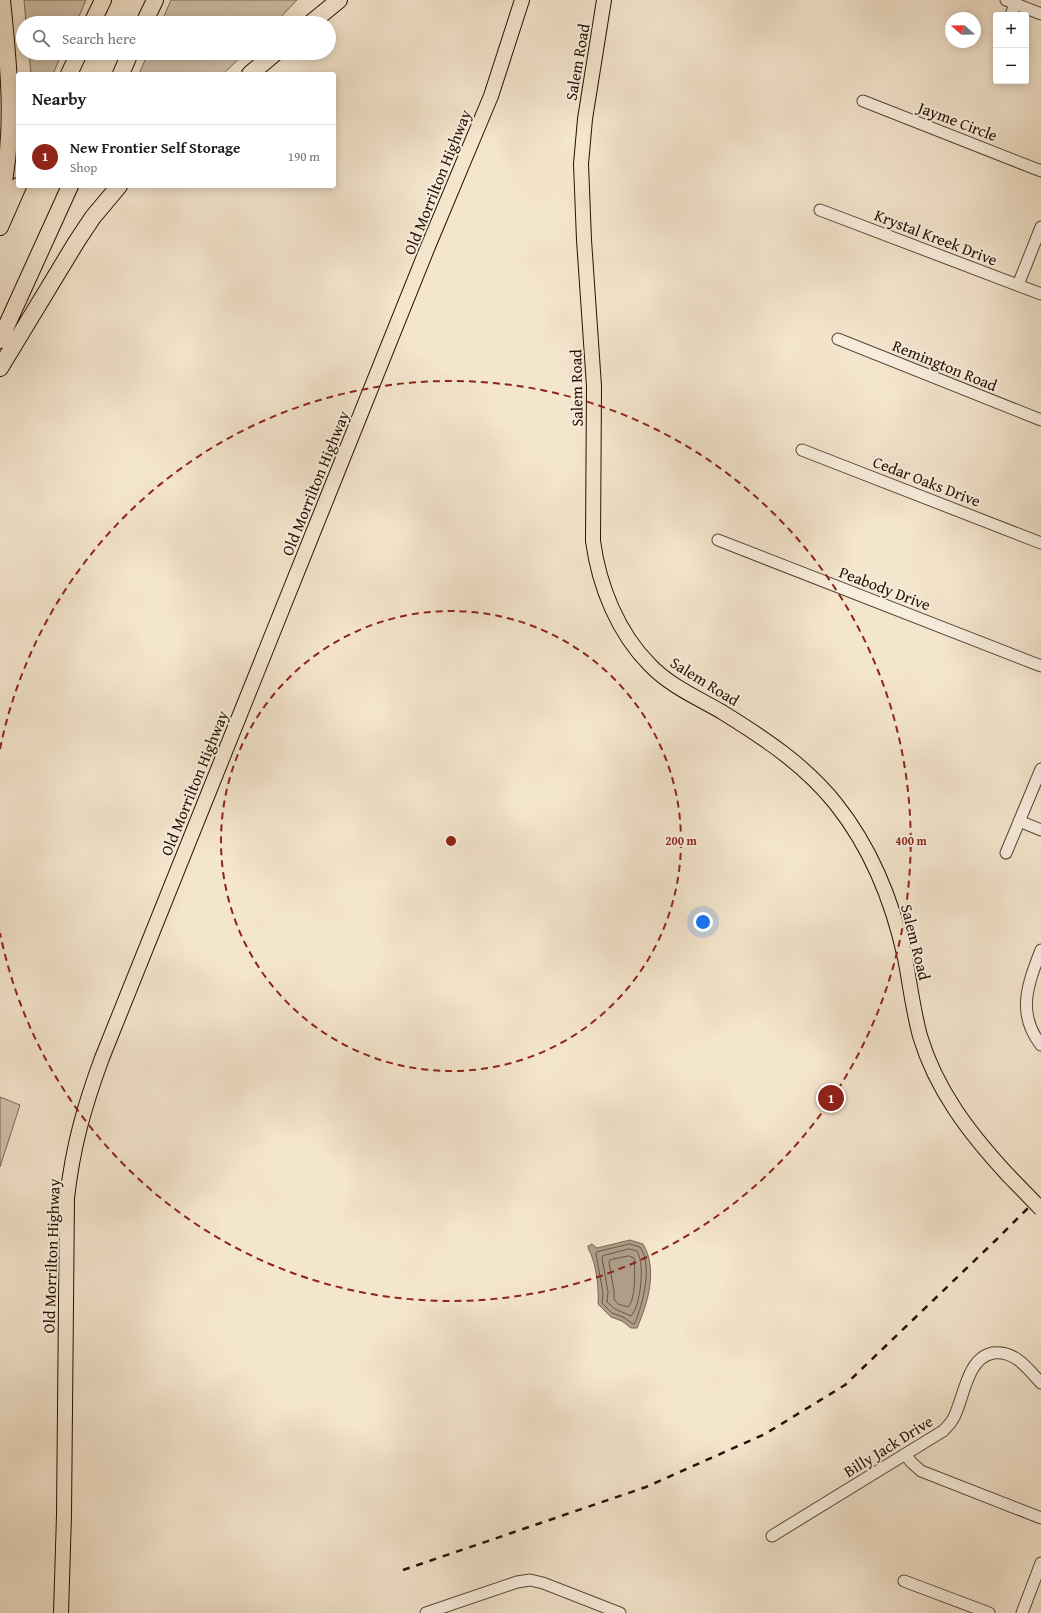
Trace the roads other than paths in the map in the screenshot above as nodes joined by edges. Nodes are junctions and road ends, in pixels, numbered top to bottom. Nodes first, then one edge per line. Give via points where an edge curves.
1 (2, 0) edge
2 (103, 0) edge
3 (155, 0) edge
4 (339, 0) edge
5 (522, 0) edge
6 (604, 0) edge
7 (1010, 2) edge
8 (1011, 12) edge
9 (1041, 14) edge
10 (95, 16) edge
11 (147, 16) edge
12 (320, 16) edge
13 (76, 60) edge
14 (127, 60) edge
15 (267, 60) edge
16 (70, 72) edge
17 (122, 72) edge
18 (252, 72) edge
19 (863, 102) dead end
20 (1041, 171) edge
21 (17, 188) edge
22 (69, 188) edge
23 (117, 188) edge
24 (0, 201) edge
25 (820, 210) dead end
26 (0, 227) edge
27 (1041, 227) edge
28 (1018, 285) junction
29 (1041, 294) edge
30 (838, 339) dead end
31 (0, 340) edge
32 (0, 368) edge
33 (1041, 420) edge
34 (802, 450) dead end
35 (718, 540) dead end
36 (1041, 543) edge
37 (1041, 666) edge
38 (1041, 769) edge
39 (1019, 821) junction
40 (1041, 830) edge
41 (1006, 853) dead end
42 (1041, 950) edge
43 (1041, 1045) edge
44 (1041, 1209) edge
45 (1041, 1383) edge
46 (906, 1455) junction
47 (1041, 1518) edge
48 (772, 1536) dead end
49 (1041, 1563) edge
50 (904, 1581) dead end
51 (440, 1611) edge
52 (61, 1613) edge
53 (426, 1613) edge
54 (620, 1613) edge
55 (989, 1613) edge
56 (1022, 1613) edge

1 - 24 highway via 10,124
2 - 10 highway
3 - 11 highway
4 - 12 highway
5 - 52 main road, Old Morrilton Highway via 491,96 102,1058 80,1122 67,1205
6 - 44 main road, Salem Road, bridge via 584,119 582,164 584,240 594,379 593,541 602,582 627,637 650,665 668,681 783,752 835,802 850,823 883,887 896,922 920,1036 941,1086 958,1116 981,1146
7 - 8 street
7 - 9 street
13 - 16 highway
14 - 17 highway
15 - 18 highway
19 - 20 street, Jayme Circle
21 - 26 highway
22 - 31 highway
23 - 32 highway via 77,241
25 - 28 street, Krystal Kreek Drive
27 - 28 street
28 - 29 street, Krystal Kreek Drive
30 - 33 street, Remington Road
34 - 36 street, Cedar Oaks Drive
35 - 37 street, Peabody Drive
38 - 39 street
39 - 40 street
39 - 41 street
42 - 43 street via 1028,986 1026,1001 1030,1025
45 - 46 street, Billy Jack Drive via 1012,1356 997,1352 990,1354 972,1370 949,1425
46 - 47 street via 921,1470
46 - 48 street, Billy Jack Drive
49 - 56 street
50 - 55 street
51 - 53 street
51 - 54 street via 503,1586 530,1580

